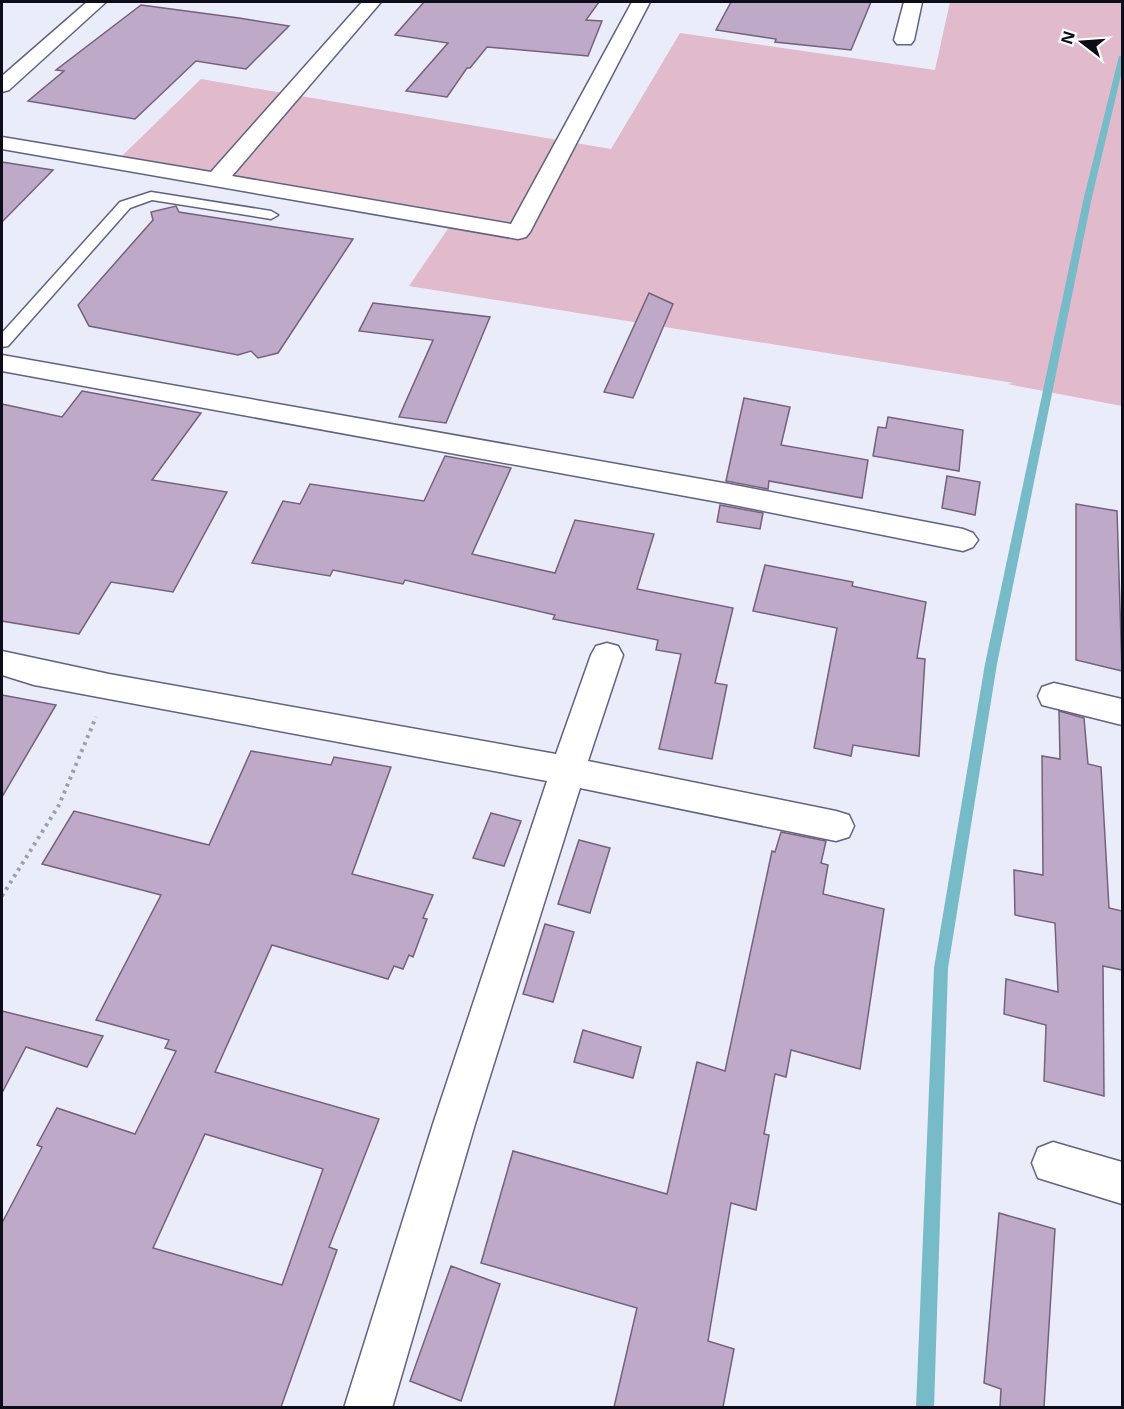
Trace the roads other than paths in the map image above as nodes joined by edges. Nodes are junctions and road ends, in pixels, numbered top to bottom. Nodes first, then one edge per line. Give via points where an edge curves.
1 (97, 2) edge
2 (372, 2) edge
3 (641, 2) edge
4 (913, 2) edge
5 (904, 40) dead end
6 (2, 86) edge
7 (2, 143) edge
8 (217, 179) junction
9 (271, 215) dead end
10 (2, 342) edge
11 (2, 363) edge
12 (963, 540) dead end
13 (607, 655) dead end
14 (2, 663) edge
15 (1054, 696) dead end
16 (1122, 712) edge
17 (568, 771) junction
18 (836, 826) dead end
19 (1053, 1162) dead end
20 (1122, 1183) edge
21 (368, 1407) edge

1 - 6 street
2 - 8 street
3 - 8 street via 518,231
4 - 5 street
7 - 8 street
9 - 10 lane via 151,196 125,206
11 - 12 street
13 - 17 street
14 - 17 street via 109,687
15 - 16 street
17 - 18 street
17 - 21 street
19 - 20 street

